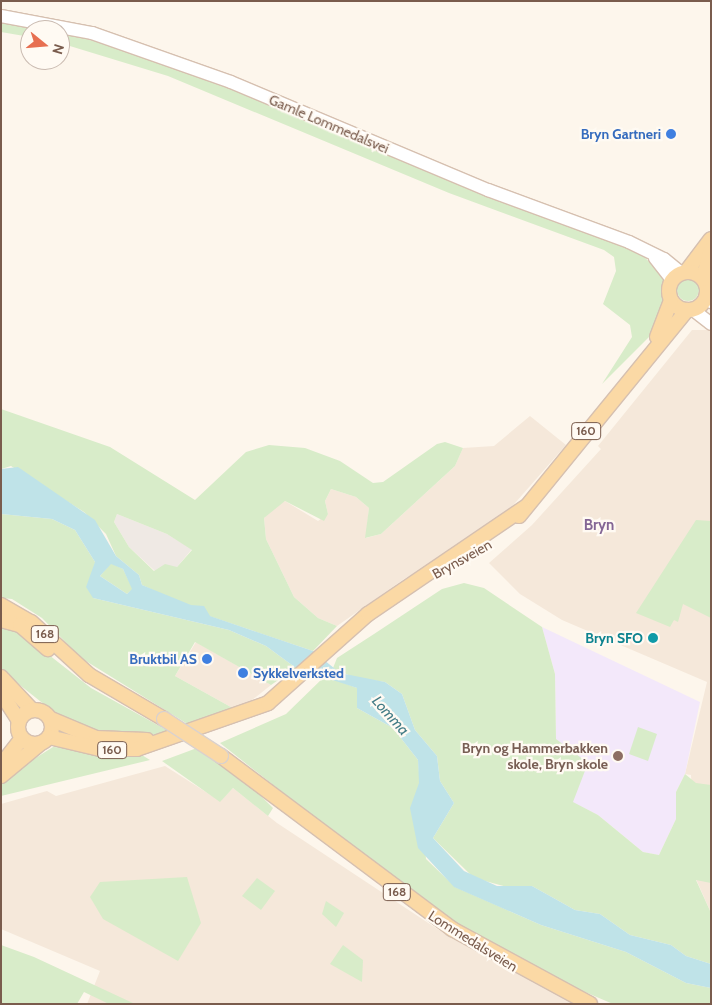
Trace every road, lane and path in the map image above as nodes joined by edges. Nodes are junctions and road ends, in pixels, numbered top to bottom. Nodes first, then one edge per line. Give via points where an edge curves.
1 (1, 16) edge
2 (711, 239) edge
3 (711, 249) edge
4 (680, 275) junction
5 (703, 279) junction
6 (708, 299) edge
7 (671, 301) junction
8 (690, 309) junction
9 (711, 324) edge
10 (647, 354) junction
11 (1, 605) edge
12 (1, 620) edge
13 (83, 671) junction
14 (1, 677) edge
15 (1, 692) edge
16 (32, 710) junction
17 (51, 719) junction
18 (20, 721) junction
19 (22, 738) junction
20 (175, 738) junction
21 (45, 740) junction
22 (1, 765) edge
23 (1, 776) edge
24 (590, 1004) edge

1 - 4 street, Gamle Lommedalsvei via 92,33 173,60 650,252
2 - 4 main road
3 - 5 main road, 160
4 - 5 main road
4 - 7 main road, 160
5 - 6 main road, 160
6 - 8 main road, 160
7 - 8 main road
7 - 10 main road, Brynsveien / 160
8 - 9 street
8 - 10 main road, Brynsveien / 160
10 - 20 main road, Brynsveien / 160 via 524,508 490,545 415,582 368,614 284,693 250,712
11 - 13 main road, 168 via 31,622
12 - 13 main road, 168 via 20,626 65,663
13 - 24 main road, Lommedalsveien / 168, bridge via 221,756 452,929
14 - 16 main road
15 - 18 main road
16 - 17 main road, 160 via 40,710
16 - 18 main road
17 - 20 main road, 160 via 104,739
17 - 21 main road
18 - 19 main road
19 - 21 main road, 160
19 - 22 main road
20 - 21 main road, 160 via 120,751
21 - 23 main road

